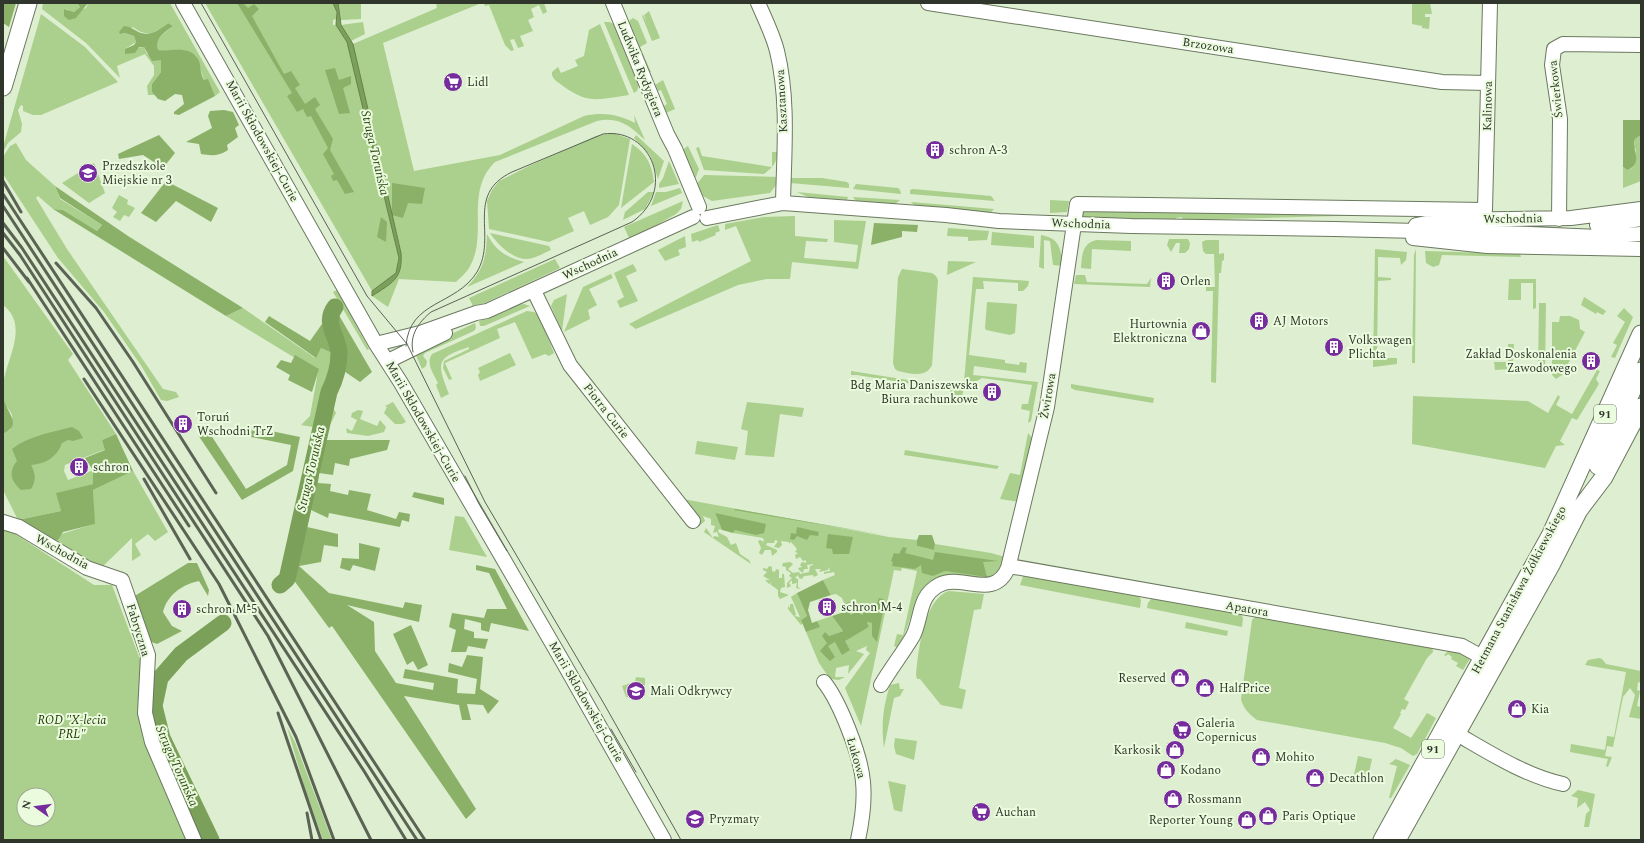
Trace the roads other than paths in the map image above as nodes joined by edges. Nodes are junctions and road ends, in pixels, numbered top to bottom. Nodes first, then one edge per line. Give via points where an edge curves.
1 (28, 3) edge
2 (184, 3) edge
3 (613, 3) edge
4 (758, 3) edge
5 (928, 3) edge
6 (1490, 3) edge
7 (1641, 45) edge
8 (1488, 83) junction
9 (3, 87) edge
10 (779, 203) junction
11 (1641, 209) edge
12 (1485, 210) joint
13 (699, 213) junction
14 (1559, 219) junction
15 (1641, 219) edge
16 (1074, 224) junction
17 (1386, 230) junction
18 (1503, 232) junction
19 (1641, 234) edge
20 (1638, 251) edge
21 (534, 291) junction
22 (487, 311) junction
23 (1641, 334) edge
24 (376, 344) junction
25 (388, 361) junction
26 (1641, 371) edge
27 (1641, 407) edge
28 (1579, 510) junction
29 (693, 521) dead end
30 (3, 522) edge
31 (1009, 566) junction
32 (122, 580) joint
33 (1489, 661) junction
34 (824, 682) dead end
35 (881, 685) dead end
36 (1457, 734) junction
37 (1563, 784) dead end
38 (194, 840) edge
39 (664, 840) edge
40 (858, 840) edge
41 (1382, 840) edge
42 (1398, 840) edge

1 - 9 main road
2 - 24 street, Marii Skłodowskiej-Curie
3 - 13 street, Ludwika Rydygiera via 666,134 675,149
4 - 10 street, Kasztanowa via 775,45 783,88 785,111
5 - 8 street, Brzozowa via 1442,82
6 - 8 street, Kalinowa
7 - 14 street, Świerkowa via 1564,44 1554,49 1552,65 1560,110
8 - 12 street, Kalinowa
10 - 13 street, Wschodnia via 761,198
10 - 16 street, Wschodnia via 999,221
11 - 14 street, Wschodnia
12 - 16 street, Żwirowa via 1077,204
13 - 21 street, Wschodnia
14 - 17 street, Wschodnia via 1442,220
15 - 18 street, Wschodnia
16 - 17 street, Wschodnia
16 - 31 street, Żwirowa via 1047,407
17 - 18 street, Wschodnia
17 - 20 street, Wschodnia via 1428,240 1487,246
18 - 19 street, Wschodnia via 1592,237
21 - 22 street, Wschodnia
21 - 29 street, Piotra Curie via 570,365
22 - 24 street, Wschodnia
22 - 25 street, Wschodnia via 477,319
23 - 33 main road, Hetmana Stanisława Żółkiewskiego / 91 via 1551,534
24 - 25 street, Marii Skłodowskiej-Curie
25 - 39 street, Marii Skłodowskiej-Curie via 564,662
26 - 28 main road
27 - 28 main road, Hetmana Stanisława Żółkiewskiego / 91 via 1604,477
28 - 33 main road, Hetmana Stanisława Żółkiewskiego / 91 via 1552,563
30 - 32 street, Wschodnia via 19,527 88,568
31 - 33 street, Apatora via 1462,646
31 - 35 street via 1001,578 991,584 950,582 938,586 929,593 922,604 913,635
32 - 38 street, Fabryczna via 148,655 145,713 152,742
33 - 36 main road, Hetmana Stanisława Żółkiewskiego / 91
33 - 41 main road, Hetmana Stanisława Żółkiewskiego / 91
34 - 40 street, Łukowa via 834,695 846,723 863,780 863,816
36 - 37 street via 1528,772 1548,781
36 - 42 main road, Hetmana Stanisława Żółkiewskiego / 91

